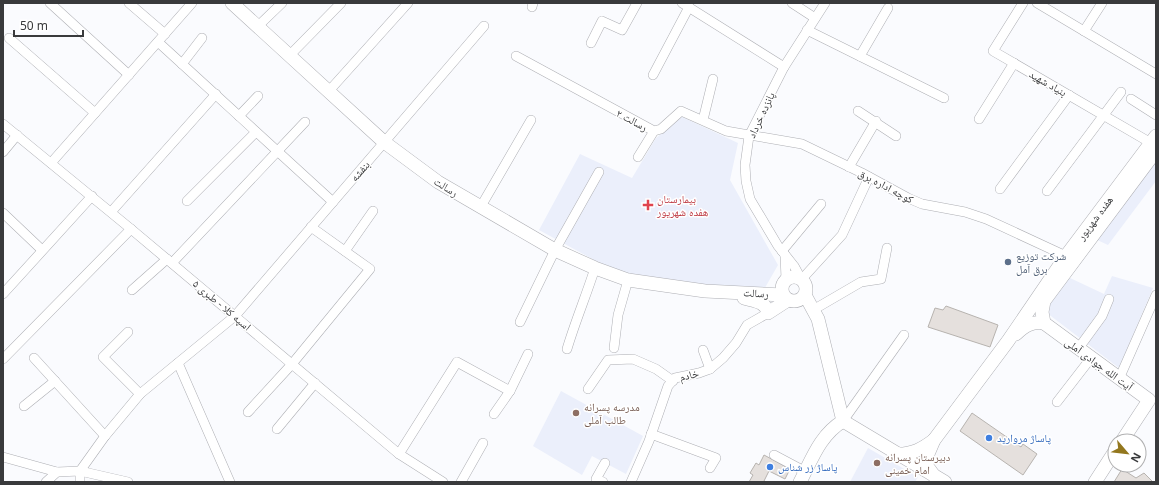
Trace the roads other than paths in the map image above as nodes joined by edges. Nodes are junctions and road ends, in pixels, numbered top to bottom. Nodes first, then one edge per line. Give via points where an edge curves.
1 (50, 3) edge
2 (129, 3) edge
3 (192, 3) edge
4 (232, 3) edge
5 (282, 3) edge
6 (340, 3) edge
7 (408, 3) edge
8 (637, 3) edge
9 (792, 3) edge
10 (824, 3) edge
11 (1023, 3) edge
12 (1038, 3) edge
13 (1102, 3) edge
14 (685, 5) edge
15 (888, 8) dead end
16 (815, 18) junction
17 (484, 26) dead end
18 (257, 27) junction
19 (807, 30) junction
20 (1084, 31) junction
21 (165, 34) junction
22 (9, 38) dead end
23 (202, 38) dead end
24 (158, 42) junction
25 (591, 43) dead end
26 (289, 56) junction
27 (516, 56) dead end
28 (860, 56) junction
29 (1014, 63) junction
30 (182, 64) junction
31 (784, 67) junction
32 (1156, 74) edge
33 (129, 75) junction
34 (653, 75) dead end
35 (713, 79) dead end
36 (328, 92) junction
37 (1121, 92) dead end
38 (216, 94) junction
39 (1069, 95) junction
40 (258, 96) dead end
41 (944, 98) dead end
42 (1131, 99) dead end
43 (858, 111) dead end
44 (95, 113) junction
45 (1156, 115) edge
46 (239, 116) junction
47 (1104, 116) junction
48 (979, 119) dead end
49 (531, 120) dead end
50 (703, 120) junction
51 (305, 122) dead end
52 (876, 122) junction
53 (3, 124) edge
54 (654, 131) junction
55 (256, 132) junction
56 (17, 135) junction
57 (750, 136) junction
58 (896, 136) dead end
59 (384, 142) junction
60 (1154, 143) edge
61 (278, 151) junction
62 (3, 152) edge
63 (638, 157) dead end
64 (51, 163) junction
65 (849, 167) junction
66 (599, 172) dead end
67 (869, 177) junction
68 (1000, 189) dead end
69 (1047, 191) dead end
70 (92, 196) junction
71 (187, 200) dead end
72 (333, 202) junction
73 (821, 204) dead end
74 (480, 208) junction
75 (374, 211) dead end
76 (111, 212) junction
77 (3, 213) edge
78 (311, 227) junction
79 (131, 229) junction
80 (887, 248) dead end
81 (42, 250) junction
82 (345, 250) junction
83 (555, 250) junction
84 (783, 253) junction
85 (1066, 256) junction
86 (169, 261) junction
87 (595, 268) junction
88 (801, 278) junction
89 (786, 279) junction
90 (628, 280) junction
91 (132, 290) dead end
92 (705, 291) junction
93 (3, 294) edge
94 (805, 295) junction
95 (1156, 295) edge
96 (786, 297) junction
97 (1109, 299) dead end
98 (813, 310) junction
99 (768, 313) junction
100 (235, 316) junction
101 (520, 322) dead end
102 (1044, 323) junction
103 (128, 332) dead end
104 (904, 335) dead end
105 (1008, 341) junction
106 (614, 348) dead end
107 (567, 349) dead end
108 (1078, 349) junction
109 (703, 350) dead end
110 (528, 354) dead end
111 (34, 358) dead end
112 (1091, 358) junction
113 (3, 359) edge
114 (178, 362) junction
115 (292, 364) junction
116 (710, 369) junction
117 (1119, 379) junction
118 (673, 380) junction
119 (55, 381) junction
120 (315, 383) junction
121 (588, 389) dead end
122 (510, 390) junction
123 (140, 394) junction
124 (1152, 398) edge
125 (1057, 402) dead end
126 (24, 406) dead end
127 (248, 412) dead end
128 (494, 414) dead end
129 (843, 421) junction
130 (278, 429) dead end
131 (1128, 433) edge
132 (651, 434) junction
133 (105, 436) junction
134 (934, 440) junction
135 (483, 443) dead end
136 (399, 454) junction
137 (898, 454) junction
138 (774, 455) dead end
139 (3, 457) edge
140 (605, 463) dead end
141 (1107, 463) edge
142 (710, 468) dead end
143 (80, 471) junction
144 (57, 472) junction
145 (803, 477) edge
146 (940, 479) edge
147 (46, 482) edge
148 (80, 482) edge
149 (128, 482) edge
150 (230, 482) edge
151 (442, 482) edge
152 (461, 482) edge
153 (603, 482) edge
154 (631, 482) edge
155 (1095, 482) edge

1 - 33 street
2 - 21 street
3 - 21 street
4 - 18 main road, رسالت
5 - 18 street
6 - 26 street
7 - 36 street
8 - 25 street via 622,30 602,22
9 - 16 street
10 - 16 street, پانزده خرداد
11 - 29 street, بنیاد شهید via 993,51
12 - 20 street
13 - 20 street
14 - 31 street
14 - 34 street
15 - 28 street
16 - 19 street, پانزده خرداد
17 - 59 street, بنفشه
18 - 26 main road, رسالت
19 - 28 street
19 - 31 street, پانزده خرداد
20 - 32 street
21 - 24 street
22 - 44 street
23 - 30 street
24 - 30 street
24 - 33 street
26 - 36 main road, رسالت
27 - 54 street, رسالت ۲
28 - 41 street
29 - 39 street, بنیاد شهید
29 - 48 street
30 - 38 street
31 - 57 street, پانزده خرداد
33 - 44 street
35 - 50 street
36 - 59 main road, رسالت
37 - 47 street
38 - 46 street
38 - 76 street
39 - 47 street, بنیاد شهید
39 - 68 street
40 - 46 street
42 - 45 street
43 - 52 street
44 - 64 street
46 - 55 street
47 - 60 street, بنیاد شهید
47 - 69 street
49 - 74 street
50 - 54 street, رسالت ۲ via 681,111 662,129
50 - 57 street, رسالت ۲ via 726,131
51 - 61 street
52 - 58 street
52 - 65 street
53 - 56 street, اسپه کلا - طبری ۵
54 - 63 street
55 - 61 street
55 - 71 street
56 - 62 street
56 - 64 street, اسپه کلا - طبری ۵
57 - 65 street, کوچه اداره برق via 802,144
57 - 84 street, پانزده خرداد via 745,165 750,199
59 - 72 street, بنفشه
59 - 74 main road, رسالت via 438,182
60 - 85 main road, هفده شهریور
60 - 102 main road, هفده شهریور via 1044,301
61 - 72 street
61 - 86 street
64 - 70 street, اسپه کلا - طبری ۵
65 - 67 street, کوچه اداره برق
66 - 83 street
67 - 85 street, کوچه اداره برق via 922,204 986,218
67 - 88 street via 842,235
70 - 76 street, اسپه کلا - طبری ۵
70 - 81 street
72 - 78 street, بنفشه
73 - 84 street
74 - 83 main road, رسالت
75 - 82 street
76 - 79 street, اسپه کلا - طبری ۵
77 - 81 street
78 - 82 street
78 - 100 street, بنفشه
79 - 86 street, اسپه کلا - طبری ۵
79 - 113 street
80 - 98 street via 881,279 861,282
81 - 93 street
82 - 115 street via 370,269
83 - 87 main road, رسالت
83 - 101 street
84 - 88 street, پانزده خرداد
84 - 89 street, پانزده خرداد
85 - 105 main road, هفده شهریور
86 - 91 street
86 - 100 street, اسپه کلا - طبری ۵
87 - 90 main road, رسالت
87 - 107 street
88 - 89 main road via 792,276
88 - 94 main road via 806,286
89 - 96 main road via 782,286
90 - 92 main road, رسالت
90 - 106 street via 618,315
92 - 96 main road, رسالت
92 - 99 main road, رسالت via 718,296 758,302 767,308
94 - 96 main road via 794,301
94 - 98 main road
95 - 117 street
96 - 99 main road, خادم
97 - 108 street via 1102,316
98 - 129 main road via 820,327
99 - 116 street, خادم via 746,325 736,343
100 - 114 street, بنفشه
100 - 115 street, اسپه کلا - طبری ۵
102 - 105 main road, هفده شهریور via 1035,322 1022,328
102 - 108 main road, آیت الله جوادی آملی
103 - 123 street via 103,357
104 - 129 street
105 - 134 main road, هفده شهریور
108 - 112 main road, آیت الله جوادی آملی
109 - 116 street
110 - 122 street
111 - 119 street
112 - 117 main road, آیت الله جوادی آملی
112 - 125 street
114 - 123 street, بنفشه
114 - 150 street
115 - 120 street, اسپه کلا - طبری ۵
115 - 127 street
116 - 118 street, خادم
117 - 124 main road, آیت الله جوادی آملی
118 - 121 street via 656,369 632,359 608,360
118 - 132 street, خادم via 668,386
119 - 126 street
119 - 133 street
120 - 130 street
120 - 136 street, اسپه کلا - طبری ۵
122 - 128 street
122 - 136 street via 457,362
123 - 133 street, بنفشه
124 - 131 main road
129 - 137 main road
129 - 145 main road via 823,438
132 - 142 street via 716,458
132 - 154 street, خادم
133 - 143 street, بنفشه
134 - 137 main road via 911,454
134 - 146 main road, هفده شهریور via 928,454 927,466
135 - 152 street
136 - 151 street, اسپه کلا - طبری ۵
137 - 146 main road
138 - 145 street
139 - 144 street
140 - 153 street via 596,479
141 - 155 main road
143 - 144 street
143 - 148 street
143 - 149 street
144 - 147 street

